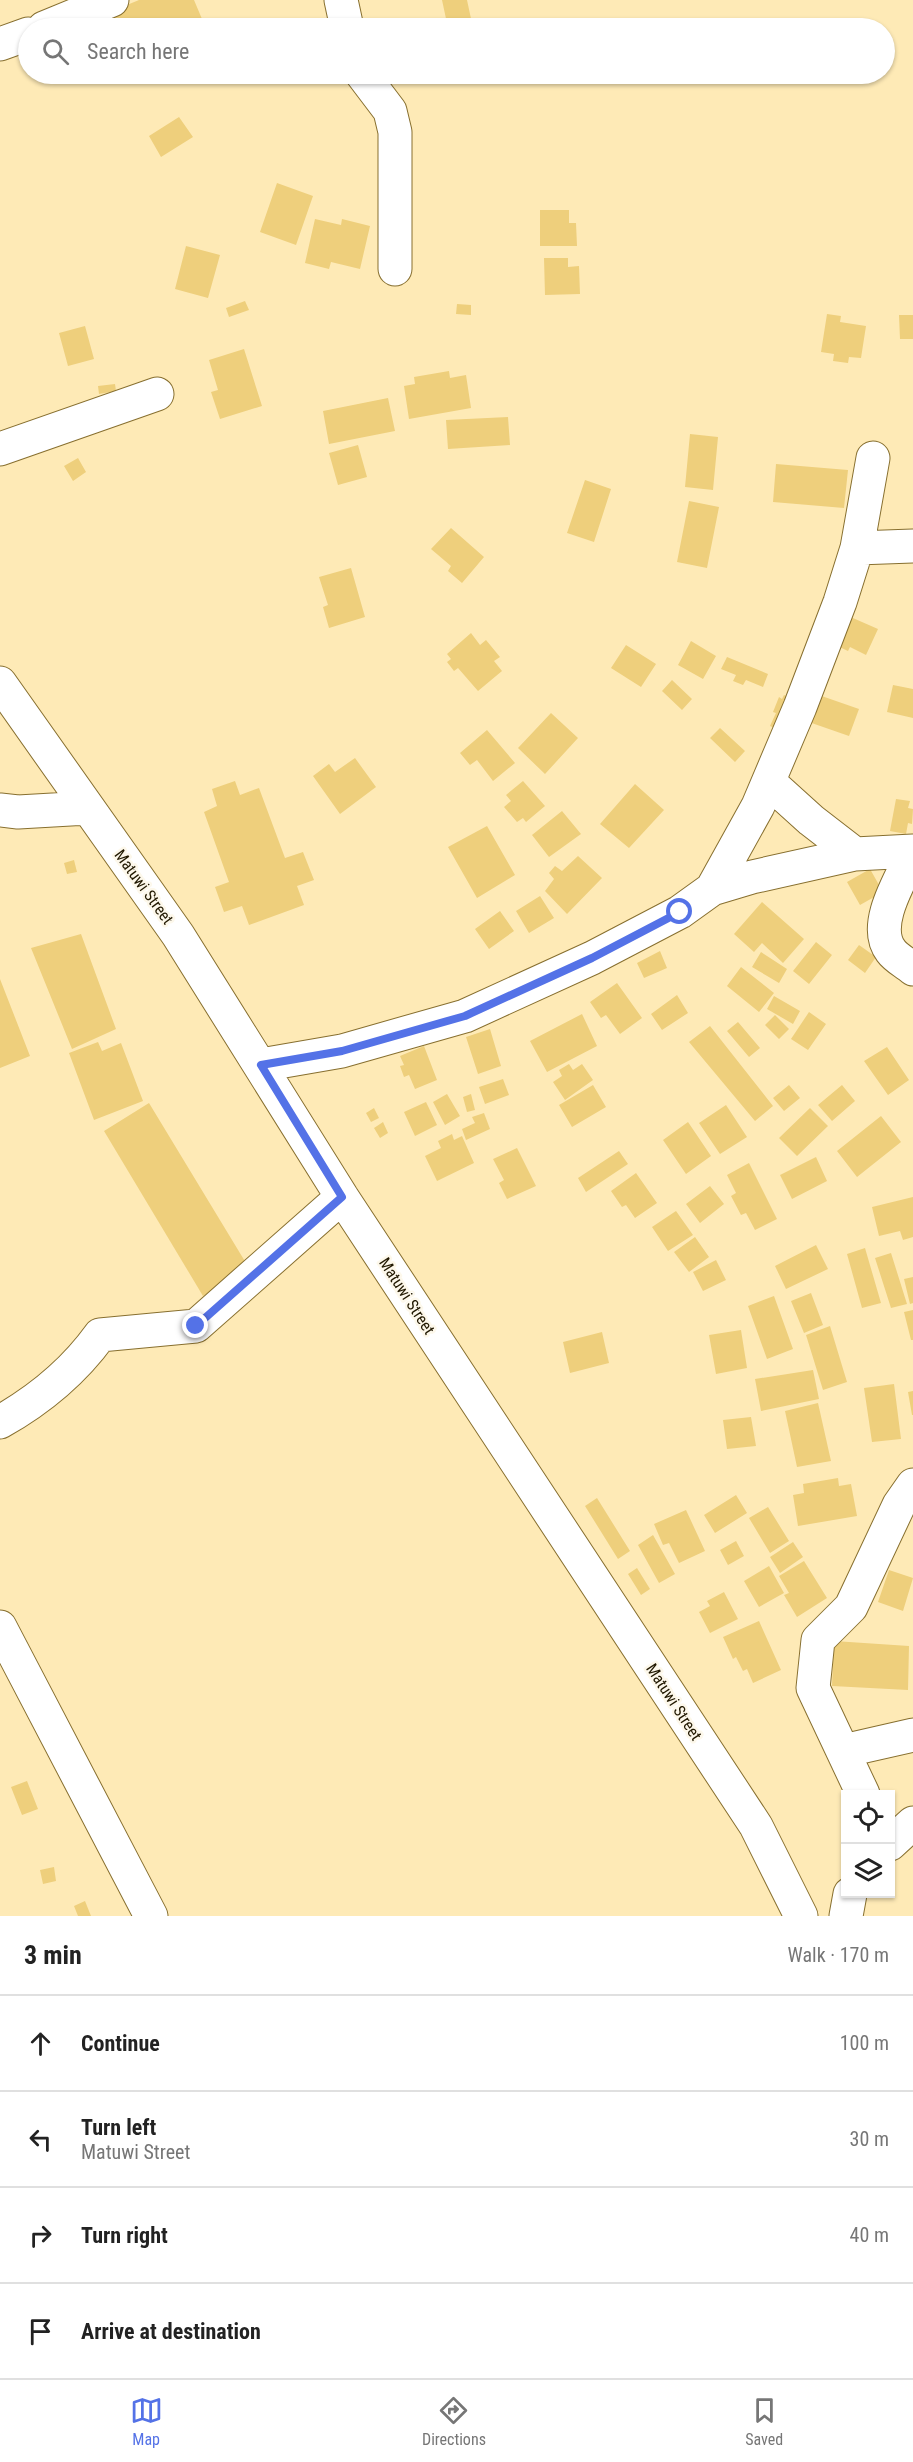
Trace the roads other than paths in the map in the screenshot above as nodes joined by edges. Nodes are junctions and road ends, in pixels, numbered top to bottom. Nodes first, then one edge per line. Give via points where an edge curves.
1 (112, 0) edge
2 (341, 0) edge
3 (68, 18) edge
4 (346, 18) edge
5 (18, 38) edge
6 (0, 44) edge
7 (370, 84) edge
8 (395, 269) dead end
9 (158, 394) dead end
10 (0, 449) edge
11 (873, 458) dead end
12 (913, 546) edge
13 (857, 548) junction
14 (0, 683) edge
15 (768, 782) junction
16 (88, 808) junction
17 (0, 810) edge
18 (913, 852) edge
19 (855, 854) junction
20 (712, 889) junction
21 (913, 969) edge
22 (261, 1065) junction
23 (342, 1197) junction
24 (0, 1422) edge
25 (913, 1485) edge
26 (0, 1628) edge
27 (913, 1735) edge
28 (843, 1751) junction
29 (861, 1790) edge
30 (913, 1823) edge
31 (895, 1840) edge
32 (849, 1898) edge
33 (151, 1916) edge
34 (801, 1916) edge
35 (846, 1916) edge

1 - 3 street
2 - 4 street
5 - 6 street
7 - 8 street via 390,111 395,132
9 - 10 street
11 - 13 street
12 - 13 street
13 - 15 street via 832,623
14 - 16 street, Matuwi Street
15 - 19 street
15 - 20 street
16 - 17 street
16 - 22 street, Matuwi Street via 178,935
18 - 19 street
18 - 21 street via 883,926 891,952
19 - 20 street
20 - 22 street via 680,912 592,958 465,1016 342,1051
22 - 23 street, Matuwi Street
23 - 24 street via 196,1326 100,1335 56,1383
23 - 34 street, Matuwi Street via 756,1826
25 - 28 street via 899,1505 851,1607 818,1640 813,1688
26 - 33 street
27 - 28 street
28 - 29 street
30 - 31 street
32 - 35 street

